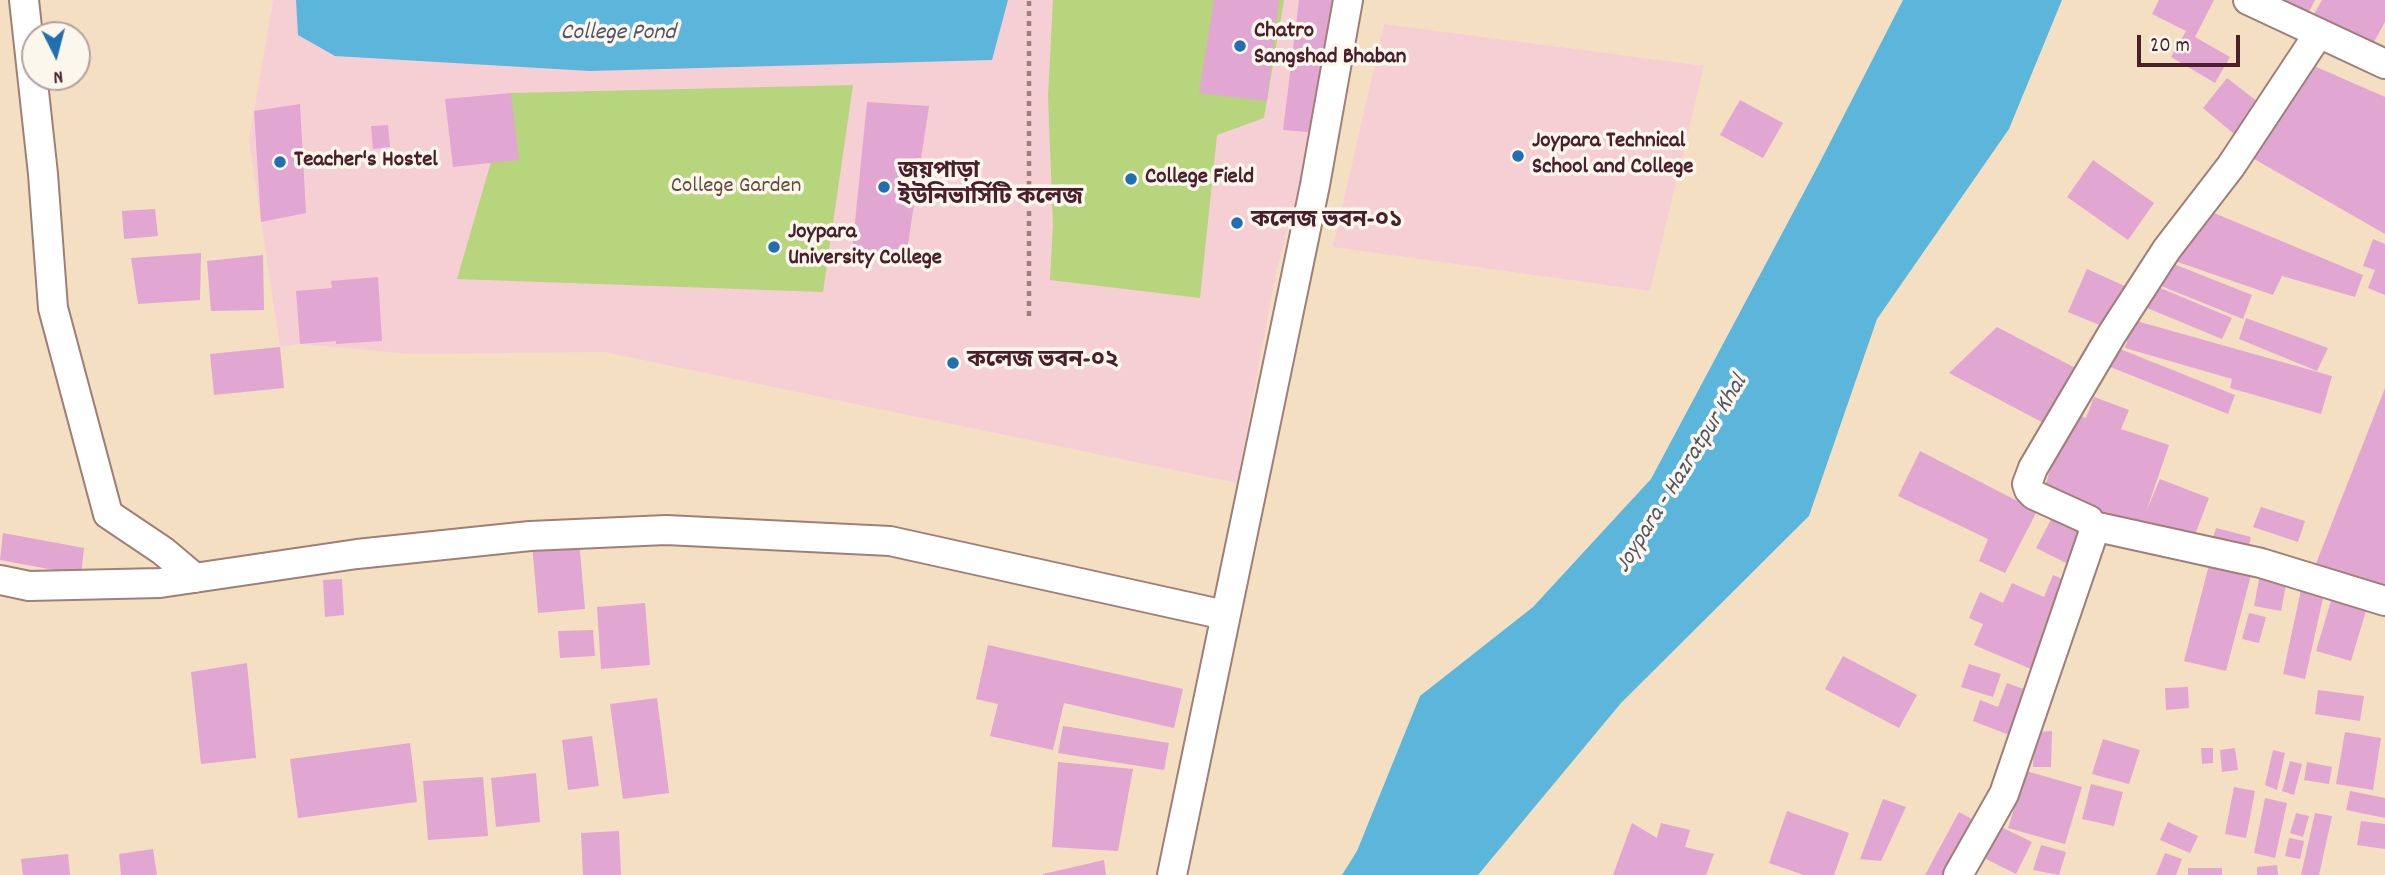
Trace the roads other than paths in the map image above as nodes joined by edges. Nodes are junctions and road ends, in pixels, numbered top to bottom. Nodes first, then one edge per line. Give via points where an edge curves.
1 (24, 0) edge
2 (1348, 0) edge
3 (2248, 0) edge
4 (2319, 33) junction
5 (2385, 64) edge
6 (2093, 526) junction
7 (195, 578) junction
8 (0, 580) edge
9 (2385, 601) edge
10 (1225, 615) junction
11 (1172, 875) edge
12 (1958, 875) edge

1 - 7 street via 53,308 108,514
2 - 10 street via 1315,185
3 - 4 street
4 - 5 street
4 - 6 street via 2231,166 2160,260 2033,468 2027,484 2034,495
6 - 9 street via 2261,563
6 - 12 street via 2004,794
7 - 8 street via 29,586
7 - 10 street via 503,539 666,530 890,541
10 - 11 street

